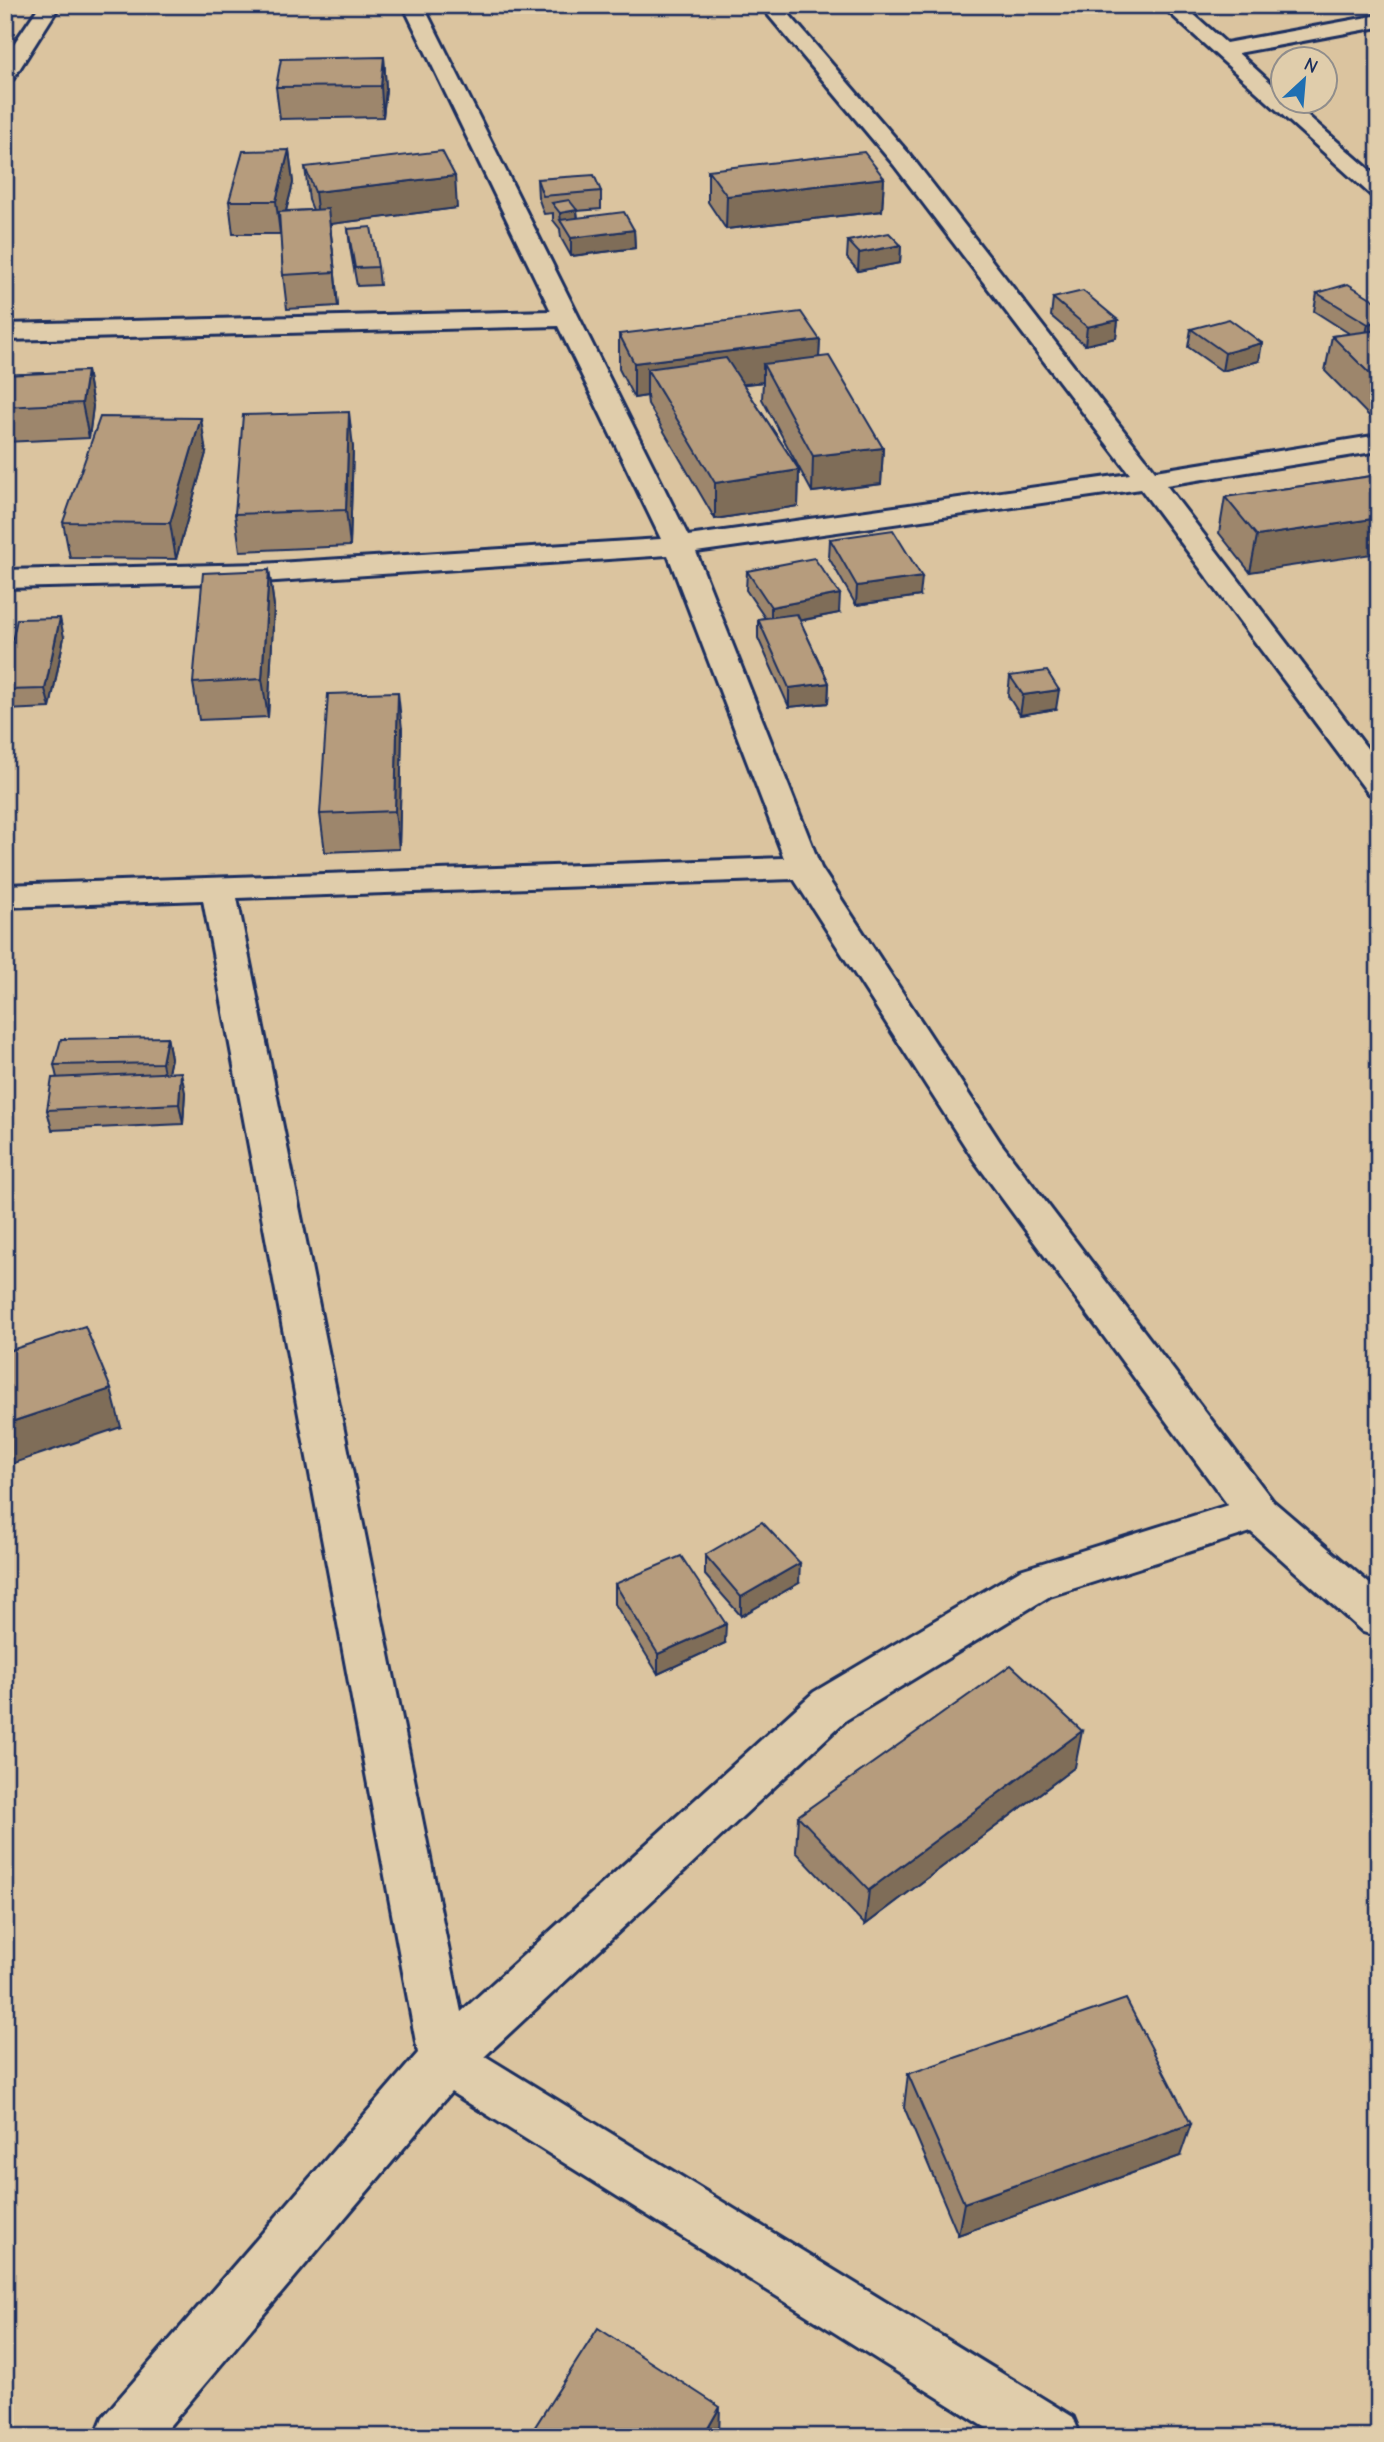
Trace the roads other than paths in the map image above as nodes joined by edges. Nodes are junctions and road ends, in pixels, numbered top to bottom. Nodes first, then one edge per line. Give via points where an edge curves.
1 (50, 5) edge
2 (413, 5) edge
3 (770, 5) edge
4 (1171, 5) edge
5 (1379, 21) edge
6 (1221, 50) junction
7 (5, 74) edge
8 (1379, 190) edge
9 (569, 318) junction
10 (5, 332) edge
11 (1379, 443) edge
12 (1149, 480) junction
13 (679, 546) junction
14 (5, 579) edge
15 (1379, 786) edge
16 (804, 868) junction
17 (218, 889) junction
18 (5, 896) edge
19 (1258, 1513) junction
20 (1379, 1619) edge
21 (445, 2060) junction
22 (123, 2437) edge
23 (1053, 2437) edge

1 - 7 street
2 - 9 street
3 - 12 street via 902,160
4 - 6 street
5 - 6 street
6 - 8 street
9 - 10 street
9 - 13 street
11 - 12 street
12 - 13 street
12 - 15 street
13 - 14 street via 261,573
13 - 16 street
16 - 17 street
16 - 19 street via 987,1151
17 - 18 street
17 - 21 street
19 - 20 street
19 - 21 street via 1036,1583 830,1706
21 - 22 street
21 - 23 street

